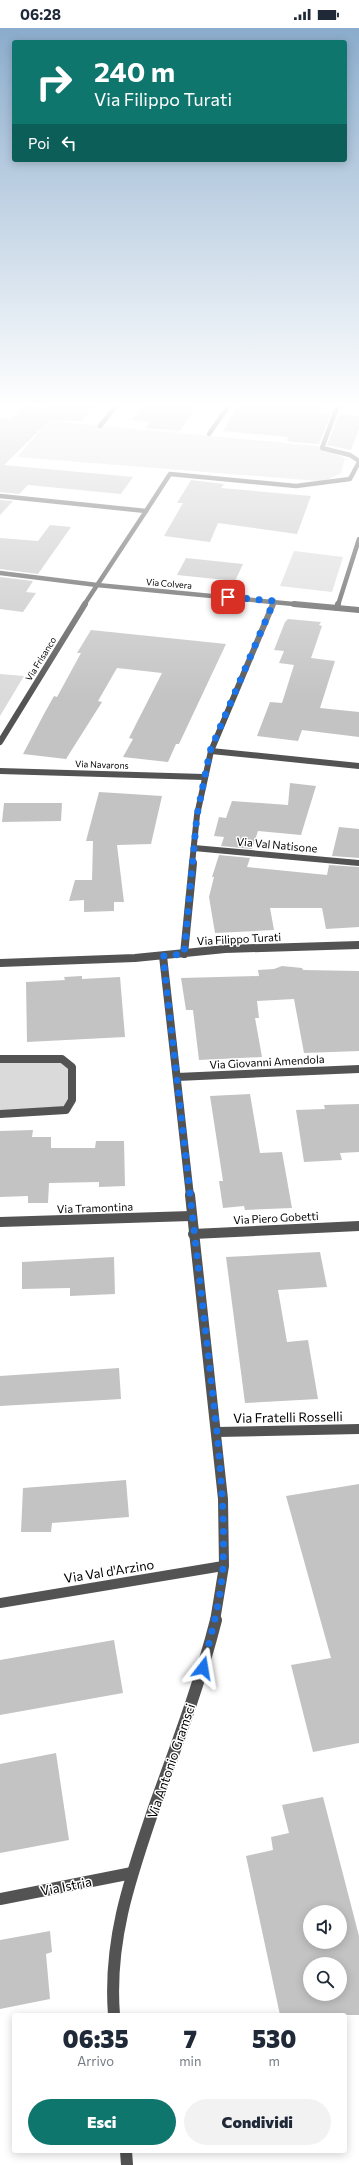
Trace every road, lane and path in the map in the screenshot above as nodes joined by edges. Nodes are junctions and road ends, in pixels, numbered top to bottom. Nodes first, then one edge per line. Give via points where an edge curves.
1 (56, 502) edge
2 (152, 502) edge
3 (146, 511) junction
4 (359, 539) edge
5 (0, 573) edge
6 (97, 585) junction
7 (274, 601) junction
8 (337, 608) junction
9 (359, 610) edge
10 (0, 742) edge
11 (210, 751) junction
12 (359, 766) edge
13 (0, 771) edge
14 (204, 777) junction
15 (194, 848) junction
16 (359, 863) edge
17 (359, 944) edge
18 (184, 954) junction
19 (163, 956) junction
20 (0, 963) edge
21 (0, 1059) edge
22 (359, 1069) edge
23 (177, 1077) junction
24 (0, 1114) edge
25 (191, 1216) junction
26 (0, 1222) edge
27 (359, 1226) edge
28 (193, 1234) junction
29 (359, 1428) edge
30 (217, 1432) junction
31 (223, 1566) junction
32 (0, 1603) edge
33 (132, 1873) junction
34 (0, 1899) edge
35 (114, 2013) edge
36 (126, 2153) edge
37 (127, 2165) edge

1 - 3 street
2 - 3 street, Via Frisanco
3 - 6 street, Via Frisanco
4 - 8 street
5 - 6 street, Via Colvera
6 - 7 street, Via Colvera
6 - 10 street, Via Frisanco
7 - 8 street, Via Colvera
7 - 11 street
8 - 9 street, Via Colvera
11 - 12 street
11 - 14 street
13 - 14 street, Via Navarons
14 - 15 street
15 - 16 street, Via Val Natisone
15 - 18 street
17 - 18 street, Via Filippo Turati
18 - 19 street, Via Filippo Turati
19 - 20 street, Via Filippo Turati
19 - 23 street, Via Antonio Gramsci
21 - 24 street via 62,1059 72,1067 72,1100 66,1110
22 - 23 street, Via Giovanni Amendola
23 - 25 street, Via Antonio Gramsci
25 - 26 street, Via Tramontina
25 - 28 street, Via Antonio Gramsci
27 - 28 street, Via Piero Gobetti
28 - 30 street, Via Antonio Gramsci
29 - 30 street, Via Fratelli Rosselli
30 - 31 street, Via Antonio Gramsci via 223,1504
31 - 32 street, Via Val d'Arzino
31 - 33 street, Via Antonio Gramsci via 218,1608 203,1668
33 - 34 street, Via Istria
33 - 35 street, Via Antonio Gramsci via 114,1949
36 - 37 street

